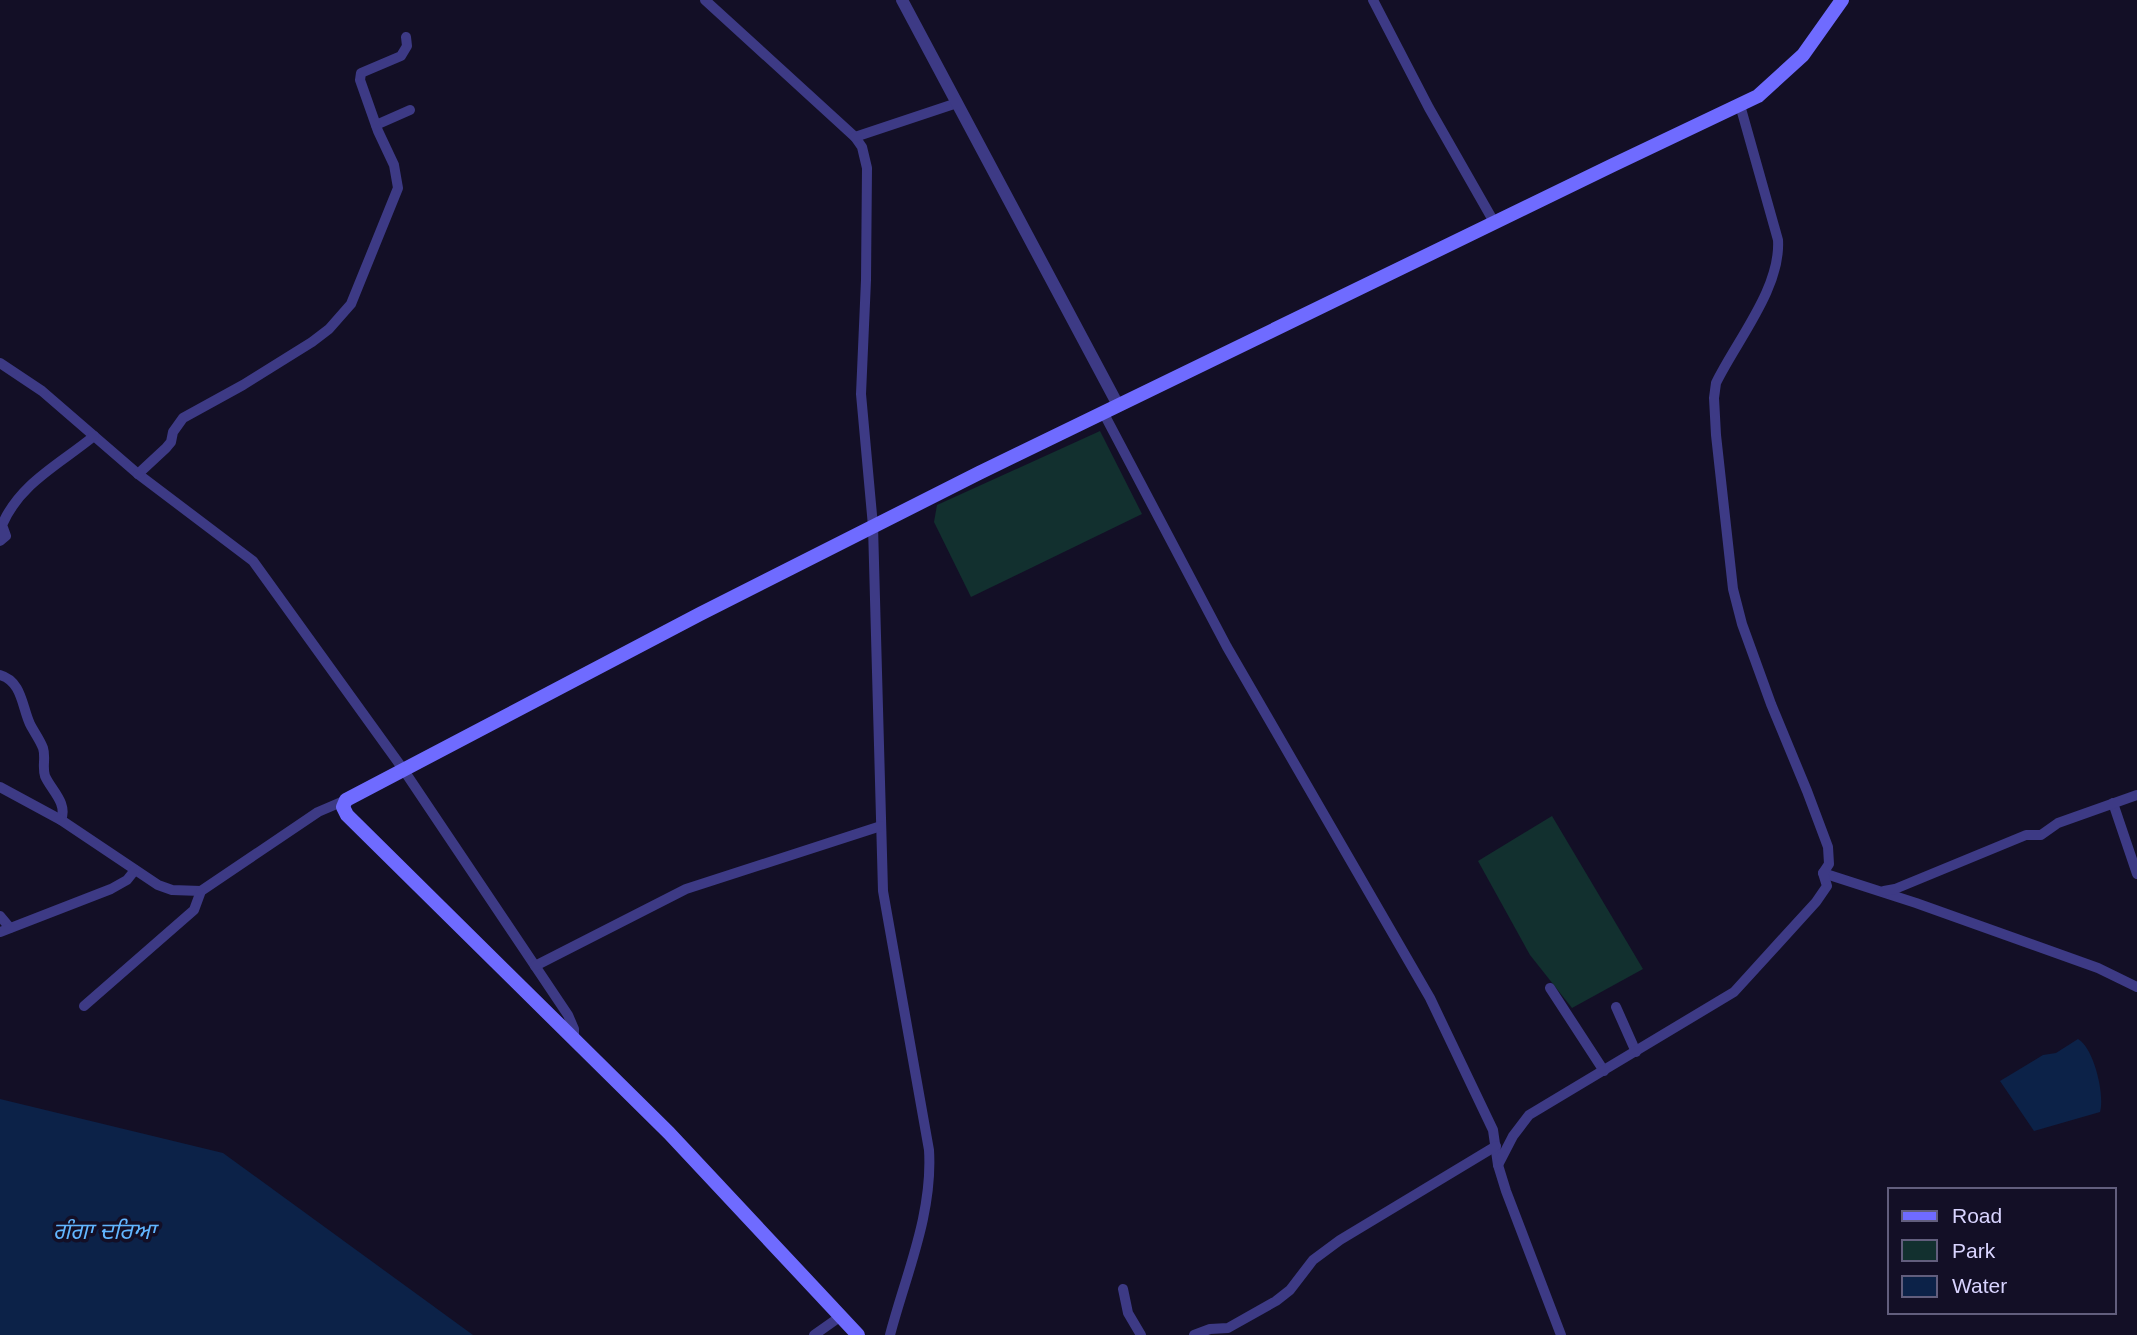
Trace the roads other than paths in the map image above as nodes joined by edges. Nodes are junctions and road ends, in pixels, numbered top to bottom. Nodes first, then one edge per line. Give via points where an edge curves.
1 (705, 0) edge
2 (902, 0) edge
3 (1373, 0) edge
4 (1842, 0) edge
5 (406, 37) dead end
6 (957, 103) junction
7 (1740, 105) junction
8 (410, 110) dead end
9 (376, 125) junction
10 (855, 136) junction
11 (1494, 222) junction
12 (0, 363) edge
13 (1118, 405) junction
14 (1103, 412) junction
15 (94, 436) junction
16 (138, 474) junction
17 (873, 526) junction
18 (0, 541) edge
19 (0, 675) edge
20 (403, 769) junction
21 (0, 787) edge
22 (2137, 795) edge
23 (346, 800) junction
24 (2113, 803) junction
25 (61, 820) junction
26 (881, 826) junction
27 (135, 870) junction
28 (1823, 873) junction
29 (2137, 874) edge
30 (201, 891) junction
31 (1880, 891) junction
32 (0, 916) edge
33 (5, 930) edge
34 (535, 966) junction
35 (2137, 987) edge
36 (1550, 988) dead end
37 (84, 1006) dead end
38 (1615, 1007) dead end
39 (574, 1039) junction
40 (1636, 1052) junction
41 (1604, 1071) junction
42 (1496, 1146) junction
43 (1498, 1165) junction
44 (1123, 1289) dead end
45 (841, 1316) junction
46 (814, 1335) edge
47 (859, 1335) edge
48 (890, 1335) edge
49 (1141, 1335) edge
50 (1194, 1335) edge
51 (1561, 1335) edge

1 - 10 street
2 - 6 street
3 - 11 street
4 - 7 main road via 1803,55 1758,96
5 - 9 street via 401,56 361,72
6 - 10 street
6 - 13 street
7 - 11 main road
7 - 28 street via 1779,255 1771,282 1716,383 1714,415 1726,537 1742,624 1828,847 1829,864
8 - 9 street
9 - 16 street via 398,188 351,304 312,342 183,418 171,442
10 - 17 street via 867,168 861,394
11 - 13 main road
12 - 15 street via 42,391
13 - 14 main road
14 - 17 main road
14 - 42 street via 1227,647 1430,998 1493,1130
15 - 16 street
15 - 18 street via 14,501 2,525 6,536
16 - 20 street via 253,561
17 - 20 main road
17 - 26 street
19 - 25 street via 21,696 43,748 46,777 63,806
20 - 23 main road
20 - 34 street
21 - 25 street
22 - 24 street
23 - 30 street via 318,812
23 - 39 main road via 347,815
24 - 29 street
24 - 31 street via 2058,823 2041,835 2026,835 1895,889
25 - 27 street
26 - 34 street via 686,889
26 - 48 street via 883,891 930,1167 927,1207
27 - 30 street via 172,890
27 - 33 street via 111,889
28 - 31 street
28 - 40 street via 1827,886 1816,902 1743,984
30 - 37 street via 194,910
31 - 35 street via 2098,968
32 - 33 street
34 - 39 street via 571,1021
36 - 41 street
38 - 40 street
39 - 45 main road
40 - 41 street
41 - 43 street via 1530,1115
42 - 43 street
42 - 50 street via 1320,1255 1276,1301 1228,1328
43 - 51 street
44 - 49 street via 1128,1313
45 - 46 street
45 - 47 main road

